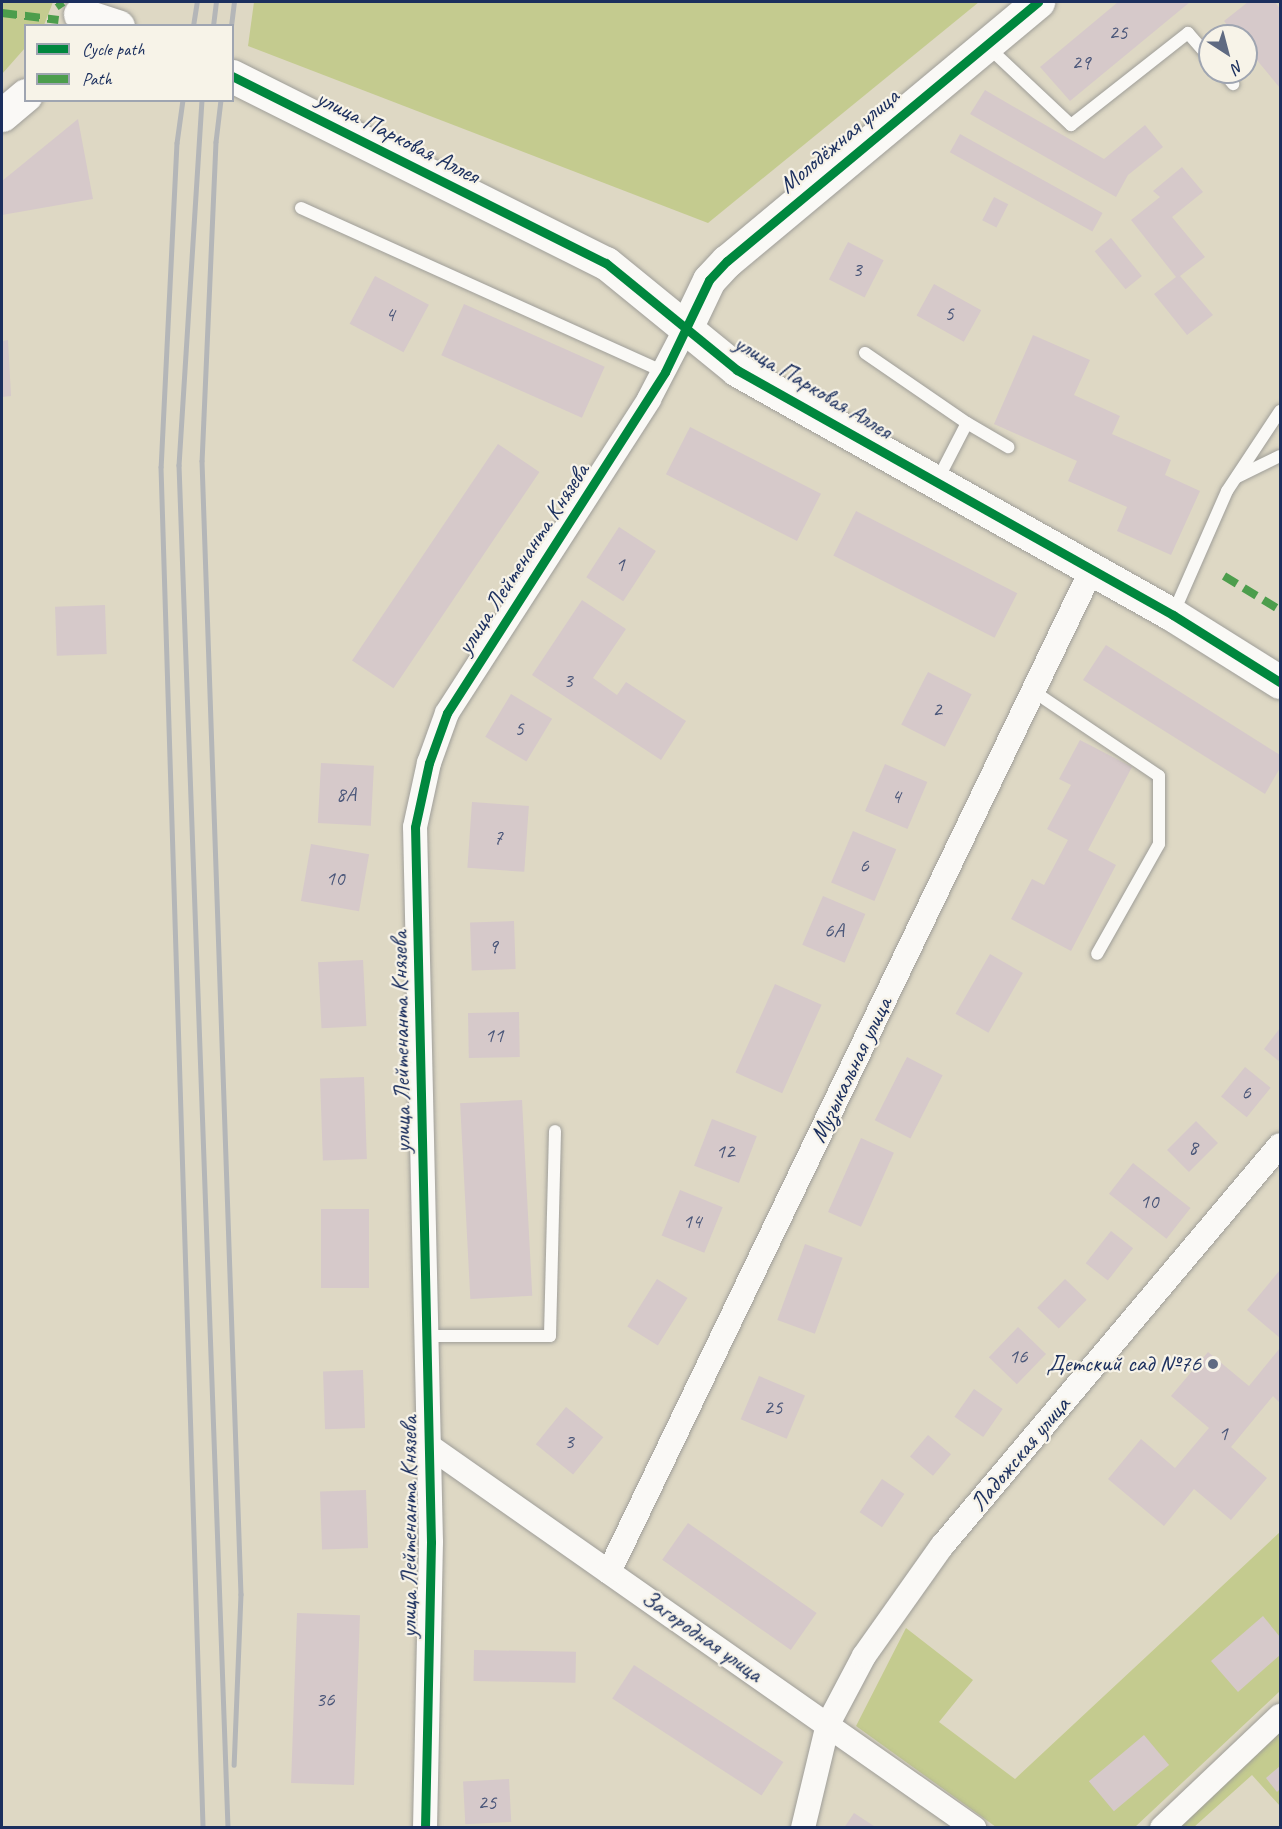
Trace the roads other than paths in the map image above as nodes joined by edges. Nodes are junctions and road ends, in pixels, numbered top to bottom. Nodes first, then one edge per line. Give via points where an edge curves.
1 (1038, 2) edge
2 (79, 14) edge
3 (112, 24) edge
4 (986, 44) junction
5 (1198, 44) edge
6 (235, 77) edge
7 (24, 97) edge
8 (2, 115) edge
9 (301, 208) dead end
10 (686, 328) junction
11 (865, 353) dead end
12 (665, 372) junction
13 (1281, 411) edge
14 (968, 423) junction
15 (1008, 447) dead end
16 (1281, 456) edge
17 (1236, 477) junction
18 (936, 482) junction
19 (1092, 569) junction
20 (1173, 615) junction
21 (1281, 682) edge
22 (1033, 690) junction
23 (1097, 954) dead end
24 (555, 1131) dead end
25 (1281, 1145) edge
26 (426, 1336) junction
27 (429, 1446) junction
28 (609, 1572) junction
29 (1281, 1716) edge
30 (828, 1724) junction
31 (425, 1827) edge
32 (803, 1827) edge
33 (974, 1827) edge
34 (1162, 1827) edge

1 - 4 street, Молодёжная улица
2 - 3 street
4 - 5 lane via 1071,125 1188,33
4 - 10 street, Молодёжная улица via 727,261 710,280
6 - 10 street, улица Парковая Аллея via 606,263
7 - 8 street
9 - 12 lane
10 - 12 street, улица Лейтенанта Князева
10 - 18 street, улица Парковая Аллея via 737,370
11 - 14 lane
12 - 26 street, улица Лейтенанта Князева via 447,713 429,763 416,827
13 - 17 lane
14 - 15 lane
14 - 18 lane
16 - 17 lane
17 - 20 lane
18 - 19 street, улица Парковая Аллея
19 - 20 street, улица Парковая Аллея
19 - 22 street, Музыкальная улица
20 - 21 street, улица Парковая Аллея
22 - 23 lane via 1159,776 1159,844
22 - 28 street, Музыкальная улица
24 - 26 lane via 550,1336
25 - 30 street, Ладожская улица via 942,1546 864,1656
26 - 27 street, улица Лейтенанта Князева
27 - 28 street, Загородная улица
27 - 31 street, улица Лейтенанта Князева
28 - 30 street, Загородная улица
29 - 34 street
30 - 32 street, Ладожская улица
30 - 33 street, Загородная улица

